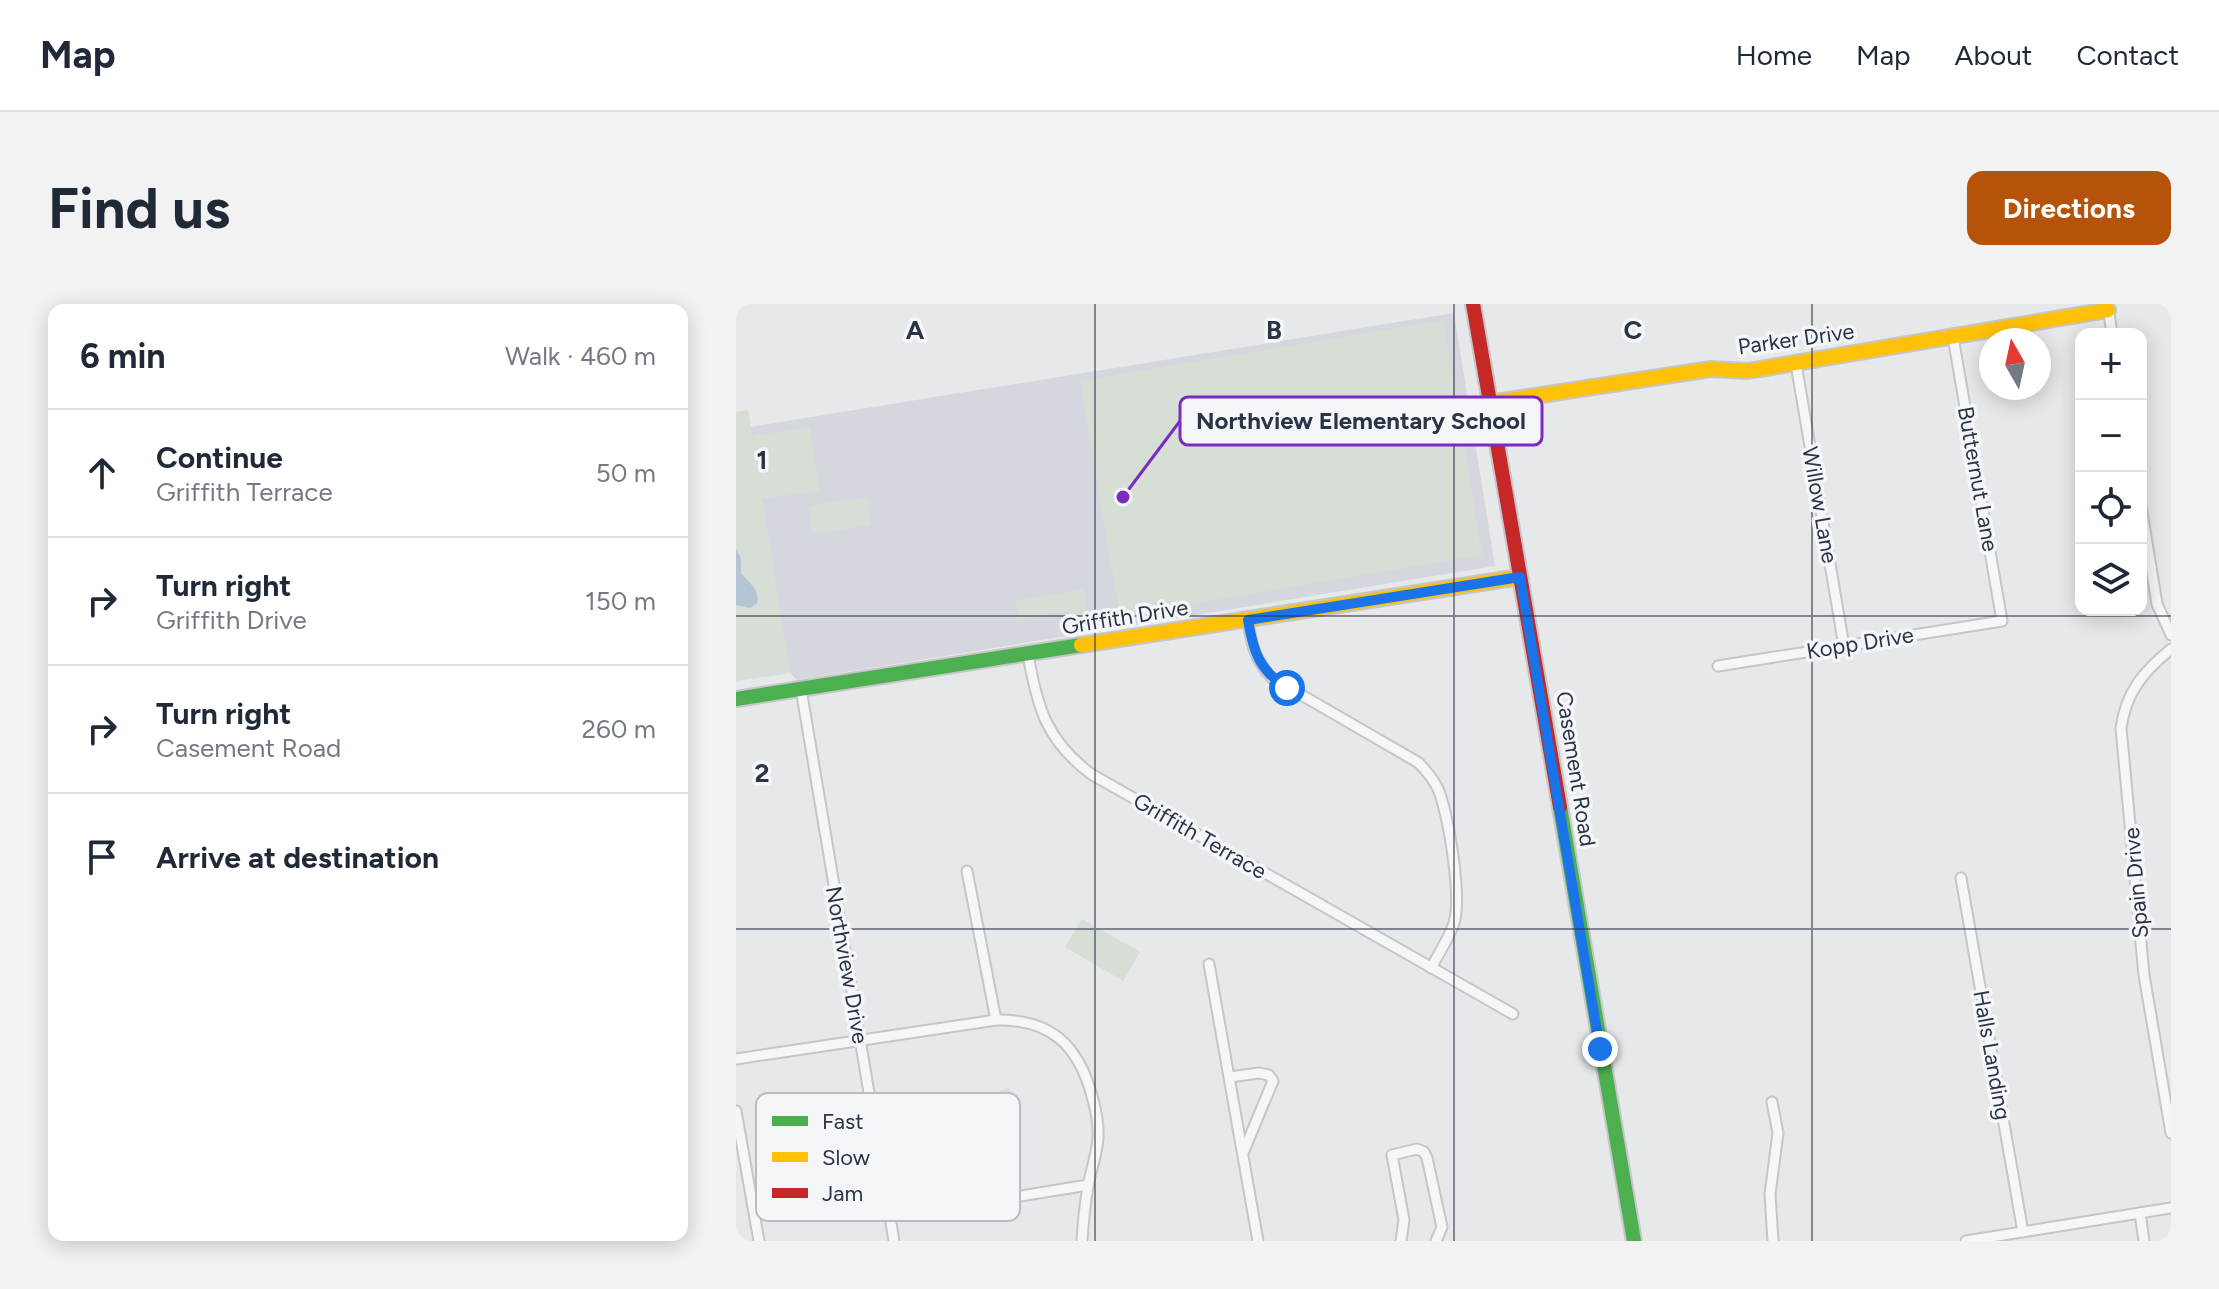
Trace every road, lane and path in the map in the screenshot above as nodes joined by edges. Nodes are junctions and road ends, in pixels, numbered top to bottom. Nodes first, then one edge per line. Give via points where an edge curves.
1 (1473, 304) edge
2 (2108, 307) edge
3 (2111, 328) edge
4 (1953, 337) junction
5 (1796, 364) junction
6 (1489, 403) junction
7 (2147, 543) edge
8 (1520, 577) junction
9 (1248, 620) junction
10 (2002, 621) joint
11 (2171, 635) edge
12 (1844, 646) junction
13 (2171, 649) edge
14 (1028, 654) junction
15 (1718, 666) dead end
16 (801, 689) junction
17 (736, 699) edge
18 (967, 871) dead end
19 (1961, 878) dead end
20 (1209, 964) dead end
21 (1431, 968) junction
22 (1513, 1014) dead end
23 (996, 1020) junction
24 (860, 1040) junction
25 (736, 1059) edge
26 (1230, 1077) junction
27 (869, 1093) edge
28 (1772, 1102) dead end
29 (736, 1111) edge
30 (2171, 1133) edge
31 (1243, 1153) junction
32 (1088, 1185) junction
33 (1020, 1196) edge
34 (2171, 1208) edge
35 (2140, 1213) junction
36 (891, 1221) edge
37 (2023, 1232) junction
38 (759, 1241) edge
39 (894, 1241) edge
40 (1082, 1241) edge
41 (1258, 1241) edge
42 (1401, 1241) edge
43 (1436, 1241) edge
44 (1634, 1241) edge
45 (1773, 1241) edge
46 (1966, 1241) edge
47 (2144, 1241) edge

1 - 6 street, Casement Road
2 - 3 street
2 - 4 street, Parker Drive
4 - 5 street, Parker Drive
4 - 10 street, Butternut Lane
5 - 6 street, Parker Drive via 1748,371 1711,369
5 - 12 street, Willow Lane
6 - 8 street, Casement Road
7 - 11 street via 2157,604
8 - 9 street, Griffith Drive
8 - 44 street, Casement Road
9 - 14 street, Griffith Drive
9 - 21 street via 1252,648 1272,678 1419,763 1440,792 1457,906
10 - 12 street, Kopp Drive
12 - 15 street, Kopp Drive
13 - 30 street, Spain Drive via 2135,684 2121,728 2144,975
14 - 16 street, Griffith Drive
14 - 21 street, Griffith Terrace via 1045,724 1073,760
16 - 17 street, Griffith Drive
16 - 24 street, Northview Drive
18 - 23 street
19 - 37 street, Halls Landing
20 - 26 street
21 - 22 street, Griffith Terrace
23 - 24 street
23 - 32 street via 1043,1027 1070,1048 1081,1065 1099,1122
24 - 25 street
24 - 27 street, Northview Drive
26 - 31 street
26 - 31 street via 1259,1073 1273,1081
28 - 45 street via 1778,1133 1770,1194
29 - 38 street
31 - 41 street
32 - 33 street
32 - 40 street
34 - 35 street
35 - 37 street
35 - 47 street
36 - 39 street, Northview Drive
37 - 46 street
42 - 43 street via 1404,1220 1392,1155 1417,1149 1427,1158 1442,1227

